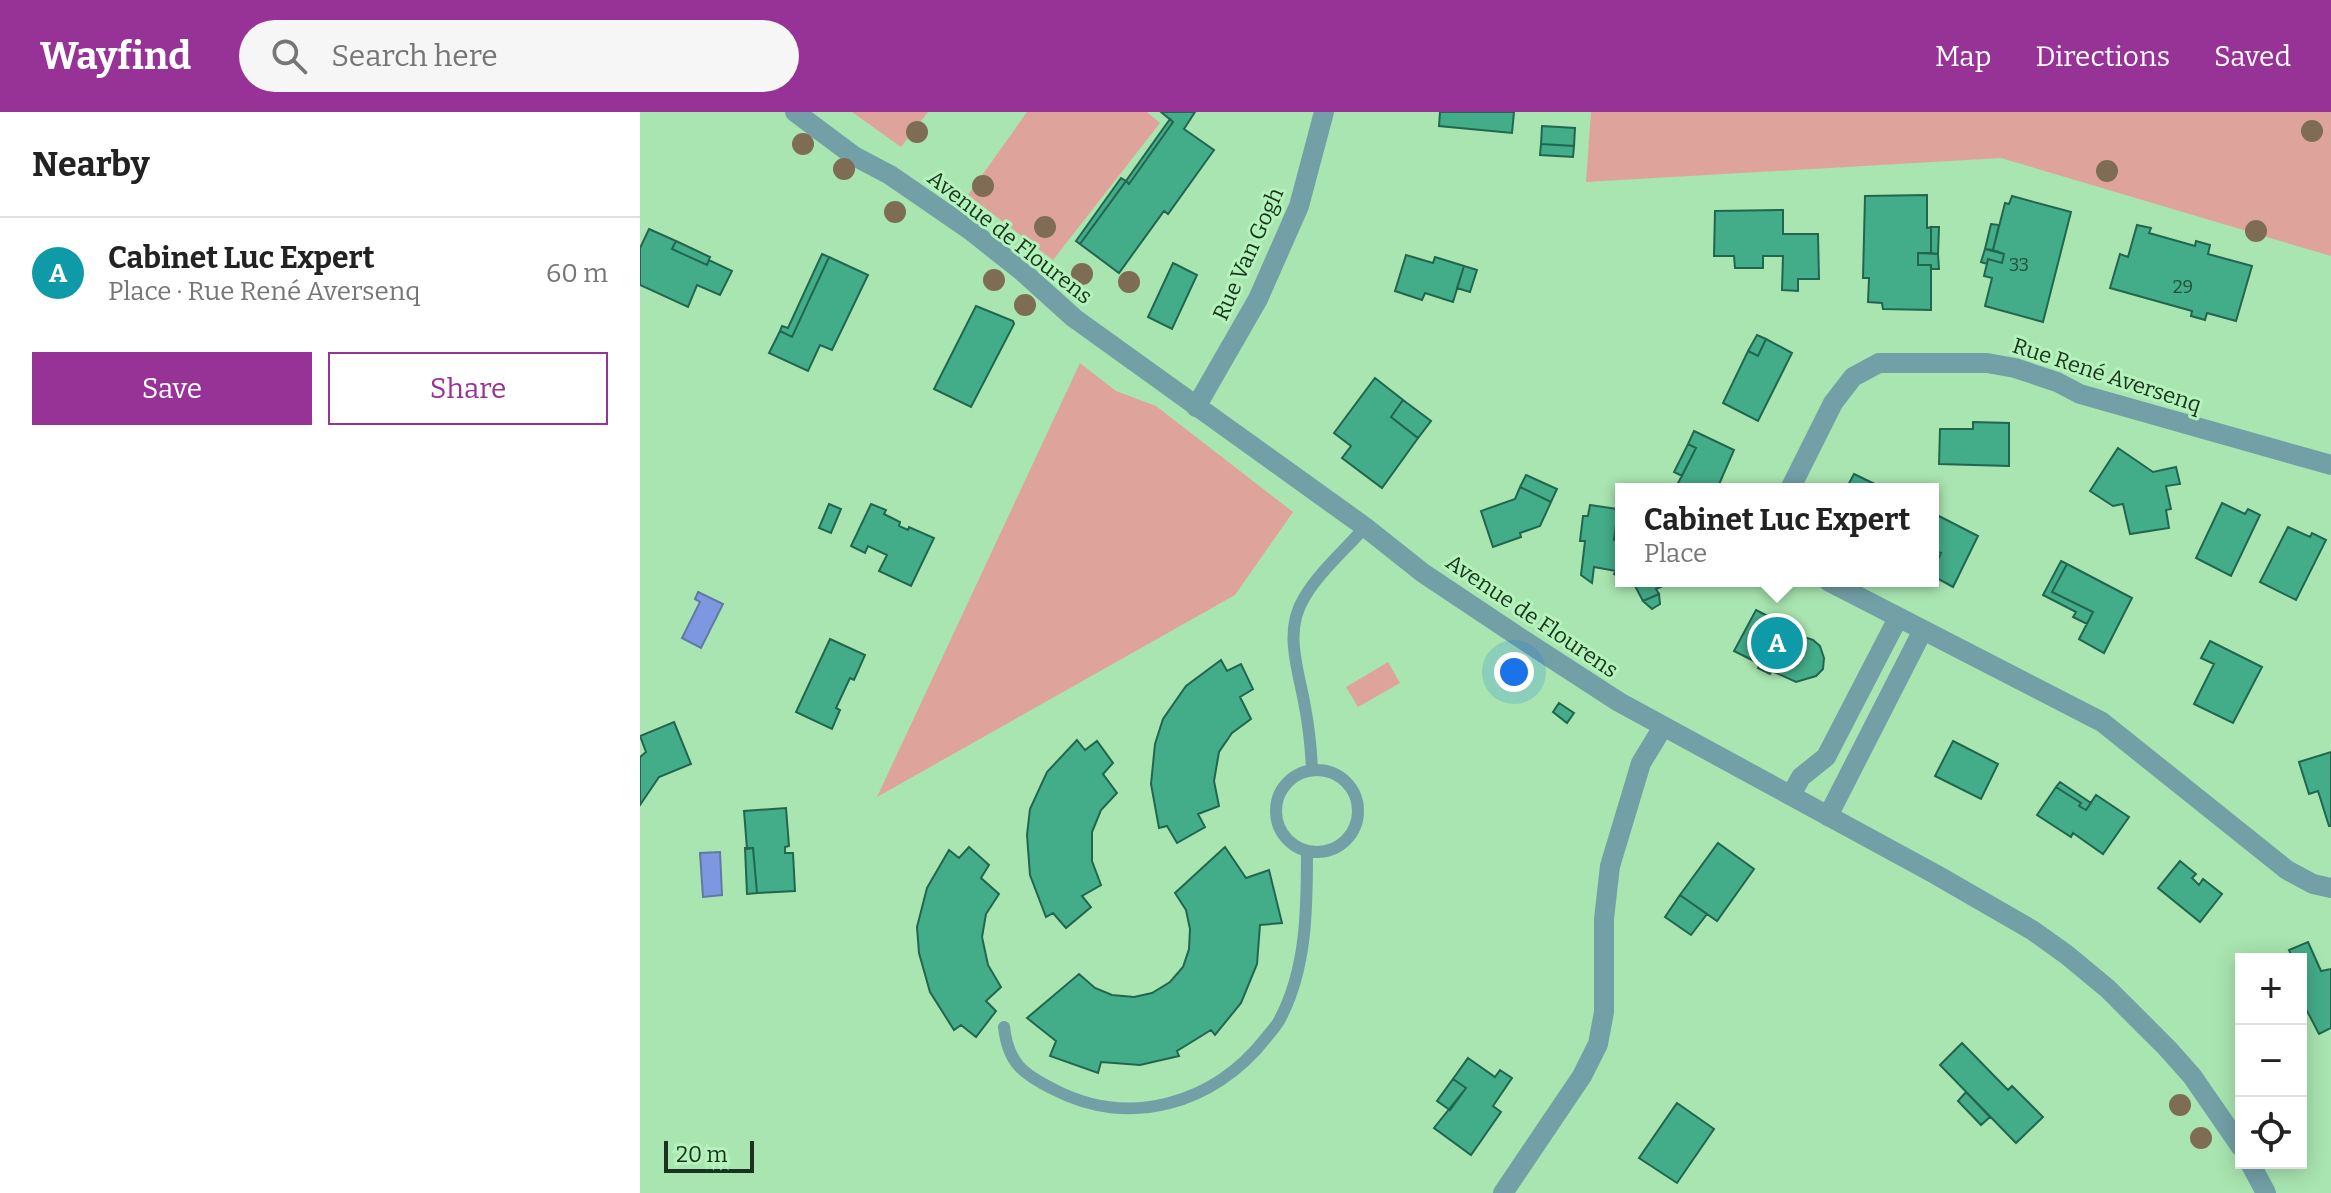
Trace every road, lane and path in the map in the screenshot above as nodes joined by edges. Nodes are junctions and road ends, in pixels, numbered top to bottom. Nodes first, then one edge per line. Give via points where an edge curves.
1 (795, 112) edge
2 (1324, 112) edge
3 (1196, 407) junction
4 (2331, 465) edge
5 (1793, 483) edge
6 (1365, 527) junction
7 (1839, 587) edge
8 (1898, 618) junction
9 (1923, 630) junction
10 (1663, 727) junction
11 (1312, 769) junction
12 (1791, 795) junction
13 (1828, 816) junction
14 (1307, 852) junction
15 (2331, 888) edge
16 (1004, 1027) dead end
17 (2235, 1138) edge
18 (2253, 1169) edge
19 (1503, 1193) edge
20 (2266, 1193) edge

1 - 3 street, Avenue de Flourens via 970,230 1074,318
2 - 3 street, Rue Van Gogh via 1299,206 1258,299
3 - 6 street, Avenue de Flourens
4 - 5 street, Rue René Aversenq via 2080,394 2015,368 1879,363 1853,377 1833,403
6 - 10 street, Avenue de Flourens via 1423,573
6 - 11 lane via 1303,599 1295,622 1293,646
7 - 8 street
8 - 9 street
8 - 12 street via 1826,757 1801,777
9 - 13 street
9 - 15 street via 2102,722 2287,870
10 - 12 street, Avenue de Flourens
10 - 19 street via 1641,763 1610,866 1598,1044
11 - 14 lane via 1284,785 1276,816 1281,832
11 - 14 lane via 1343,778 1359,806 1351,837 1323,853
12 - 13 street, Avenue de Flourens
13 - 17 street, Avenue de Flourens via 2032,930 2067,955 2167,1048
14 - 16 lane via 1307,911 1297,976 1280,1020 1250,1059 1219,1084 1141,1109 1104,1107 1068,1097 1026,1076 1007,1050
18 - 20 street

